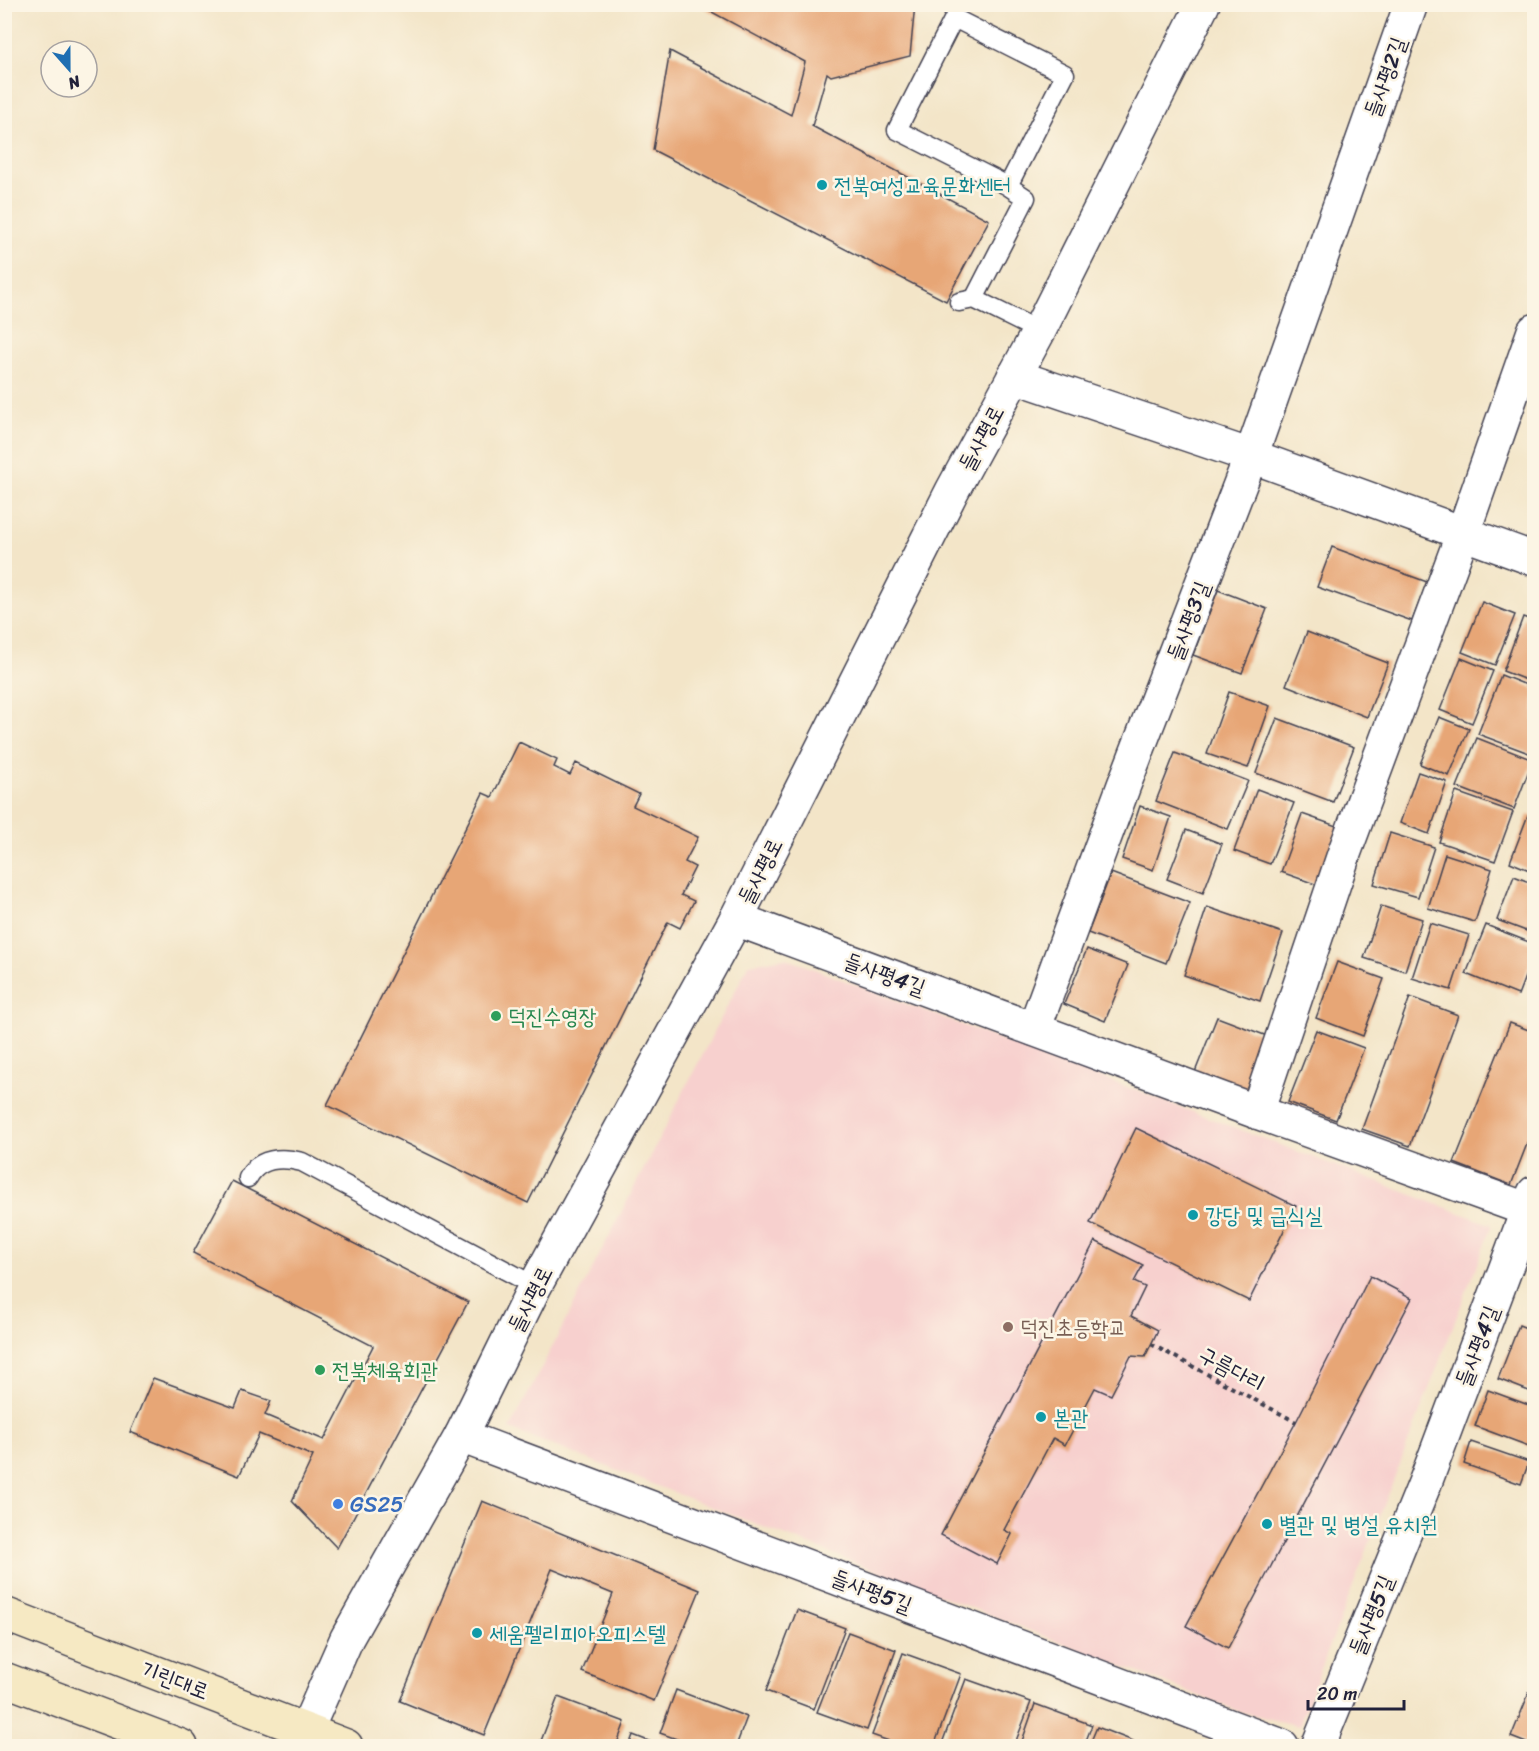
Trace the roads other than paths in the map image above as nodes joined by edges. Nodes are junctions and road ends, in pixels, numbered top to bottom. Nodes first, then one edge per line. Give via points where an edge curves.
1 (1203, 4) edge
2 (1411, 4) edge
3 (1359, 149) joint
4 (1008, 186) junction
5 (1039, 331) junction
6 (1534, 331) edge
7 (1014, 376) junction
8 (1251, 456) junction
9 (1463, 533) junction
10 (1534, 559) edge
11 (736, 919) junction
12 (1034, 1029) junction
13 (1257, 1112) junction
14 (248, 1178) dead end
15 (1532, 1204) edge
16 (535, 1286) junction
17 (461, 1436) junction
18 (1425, 1483) joint
19 (4, 1614) edge
20 (4, 1679) edge
21 (306, 1731) junction
22 (181, 1746) edge
23 (345, 1746) edge
24 (1282, 1746) edge
25 (1318, 1746) edge

1 - 5 street, 들사평로
2 - 3 street, 들사평2길
3 - 8 street, 들사평3길
4 - 4 lane via 897,130 954,18 1065,74
4 - 5 lane via 1026,198 967,300
5 - 7 street, 들사평로
6 - 9 street
7 - 8 street
7 - 11 street, 들사평로
8 - 9 street
8 - 12 street, 들사평3길
9 - 10 street
9 - 13 street via 1345,851
11 - 12 street, 들사평4길
11 - 16 street, 들사평로
12 - 13 street, 들사평4길
13 - 15 street, 들사평4길
14 - 16 lane via 252,1170 273,1159 302,1162
15 - 18 street, 들사평4길
16 - 17 street, 들사평로
17 - 21 street, 들사평로 via 347,1638
17 - 24 street, 들사평5길
18 - 25 street, 들사평5길
19 - 21 street, 기린대로
20 - 22 street
21 - 23 street, 기린대로

